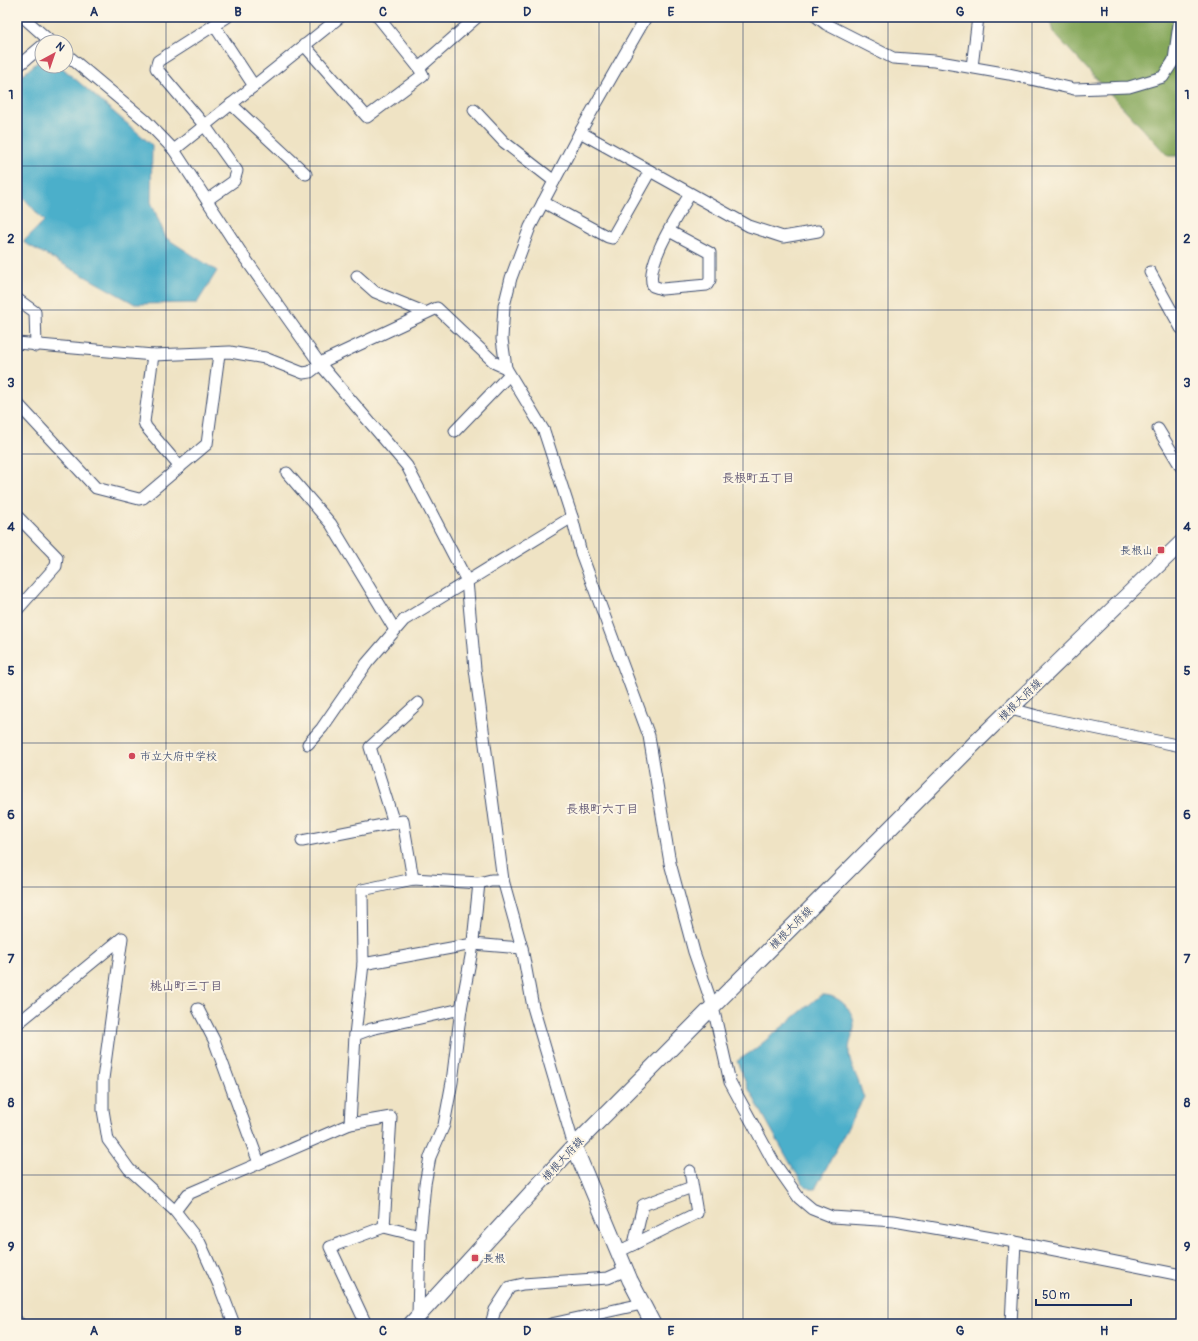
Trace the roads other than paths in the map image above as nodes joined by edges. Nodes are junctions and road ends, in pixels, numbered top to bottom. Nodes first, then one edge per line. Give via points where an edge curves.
1 (23, 17) edge
2 (227, 17) edge
3 (340, 17) edge
4 (378, 17) edge
5 (477, 17) edge
6 (646, 17) edge
7 (817, 17) edge
8 (978, 17) edge
9 (1180, 17) edge
10 (214, 25) junction
11 (39, 34) edge
12 (304, 45) junction
13 (34, 54) edge
14 (1178, 57) edge
15 (74, 61) edge
16 (17, 67) edge
17 (972, 67) junction
18 (419, 68) junction
19 (254, 86) junction
20 (231, 104) junction
21 (474, 110) dead end
22 (205, 126) junction
23 (580, 132) junction
24 (174, 150) junction
25 (650, 171) junction
26 (306, 174) dead end
27 (554, 181) junction
28 (690, 194) junction
29 (207, 200) junction
30 (542, 202) junction
31 (669, 231) junction
32 (818, 231) dead end
33 (1150, 272) dead end
34 (357, 276) dead end
35 (17, 299) edge
36 (424, 312) junction
37 (1181, 328) edge
38 (17, 343) edge
39 (36, 346) junction
40 (219, 354) junction
41 (153, 355) junction
42 (320, 364) junction
43 (507, 371) junction
44 (17, 403) edge
45 (1158, 429) dead end
46 (455, 431) dead end
47 (180, 467) junction
48 (1181, 467) edge
49 (287, 473) dead end
50 (17, 516) edge
51 (572, 517) junction
52 (1181, 543) edge
53 (467, 582) junction
54 (17, 610) edge
55 (395, 630) junction
56 (418, 703) dead end
57 (1011, 709) junction
58 (308, 744) dead end
59 (1181, 746) edge
60 (394, 823) junction
61 (302, 841) dead end
62 (413, 879) junction
63 (503, 880) junction
64 (479, 883) junction
65 (473, 944) junction
66 (522, 948) junction
67 (363, 964) junction
68 (713, 1007) junction
69 (198, 1009) dead end
70 (462, 1009) junction
71 (17, 1024) edge
72 (355, 1035) junction
73 (350, 1124) junction
74 (574, 1146) junction
75 (260, 1163) junction
76 (690, 1171) dead end
77 (692, 1187) junction
78 (175, 1211) junction
79 (384, 1227) junction
80 (420, 1236) junction
81 (1015, 1242) junction
82 (634, 1244) junction
83 (618, 1252) junction
84 (626, 1270) junction
85 (1181, 1276) edge
86 (642, 1304) junction
87 (414, 1320) edge
88 (17, 1321) edge
89 (20, 1324) edge
90 (234, 1324) edge
91 (366, 1324) edge
92 (492, 1324) edge
93 (551, 1324) edge
94 (653, 1324) edge
95 (1011, 1324) edge

1 - 11 street
2 - 10 street
3 - 12 street
4 - 18 street
5 - 18 street
6 - 23 street
7 - 17 street via 893,58
8 - 17 street
9 - 14 street
10 - 19 street
10 - 22 street via 158,61 156,68
12 - 18 street via 367,117 423,75
12 - 19 street
13 - 16 street
14 - 17 street via 1162,77 1129,87 1074,89
15 - 24 street via 146,121
19 - 20 street
20 - 22 street
20 - 26 street
21 - 27 street via 504,142
22 - 24 street
22 - 29 street via 237,171 234,181
23 - 25 street
23 - 27 street
24 - 29 street
25 - 28 street
25 - 30 street via 612,238
27 - 30 street
28 - 31 street
28 - 32 street via 749,226 783,237
29 - 42 street
30 - 43 street via 511,278 504,306 502,339
31 - 31 street via 655,256 651,282 653,286 662,289 707,285 710,280 710,253
33 - 37 street
34 - 36 street via 375,292
35 - 39 street via 35,312
36 - 42 street
36 - 43 street via 437,308 495,363
38 - 39 street
39 - 41 street
40 - 41 street
40 - 42 street via 230,352 265,358 303,373 310,372
40 - 47 street via 207,444
41 - 47 street via 144,422
42 - 53 street via 407,466
43 - 46 street
43 - 51 street via 544,431
44 - 47 street via 96,488 138,500 144,498
45 - 48 street
49 - 55 street via 331,524
50 - 54 street via 57,557 56,566
51 - 53 street
51 - 68 street via 581,553 649,736 670,863 694,952
52 - 57 main road, 横根大府線
53 - 55 street via 404,620
53 - 63 street via 475,669
55 - 58 street via 367,663
56 - 60 street via 370,747
57 - 59 street
57 - 68 main road, 横根大府線
60 - 61 street
60 - 62 street via 403,822
62 - 64 street
62 - 67 street via 362,890
63 - 64 street
63 - 66 street
64 - 65 street
65 - 66 street
65 - 67 street
65 - 70 street
66 - 74 street via 533,1007
67 - 72 street
68 - 74 main road, 横根大府線
68 - 81 street via 730,1082 773,1161 799,1198 812,1209 832,1217 894,1221
69 - 75 street via 214,1040
70 - 72 street
70 - 80 street via 444,1125 430,1157 425,1184
71 - 78 street via 122,938 103,1079 103,1110 108,1140 129,1169
72 - 73 street
73 - 75 street
73 - 79 street via 391,1116
74 - 83 main road
74 - 87 main road, 横根大府線
75 - 78 street via 188,1194
76 - 77 street
77 - 82 street via 643,1205
77 - 82 street via 697,1213
78 - 90 street via 200,1243
79 - 80 street
79 - 91 street via 330,1247
80 - 87 street
81 - 85 street
81 - 95 street
82 - 83 street
83 - 84 main road
84 - 86 main road
84 - 92 street via 608,1278 523,1284 510,1288 495,1310
86 - 93 street
86 - 94 main road
88 - 89 street

